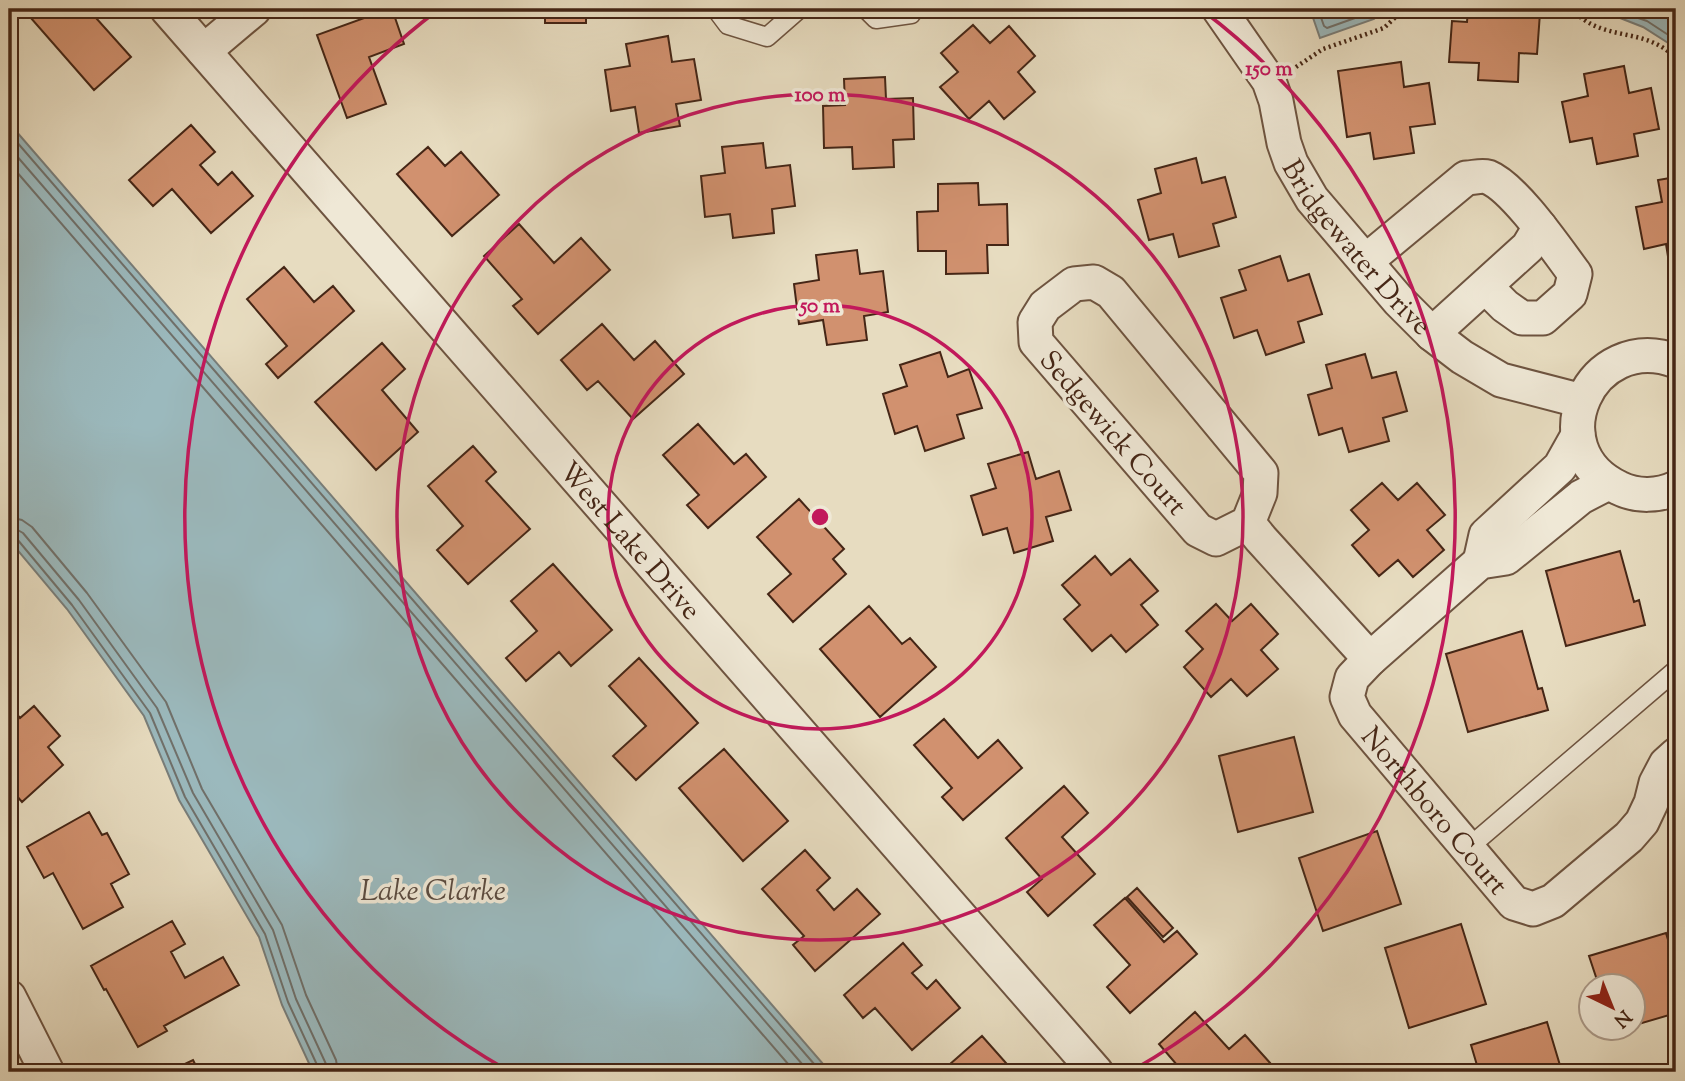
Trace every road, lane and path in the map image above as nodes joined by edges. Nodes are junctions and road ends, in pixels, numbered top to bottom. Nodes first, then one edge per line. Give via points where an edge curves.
1 (167, 9) edge
2 (254, 9) edge
3 (716, 9) edge
4 (799, 9) edge
5 (866, 9) edge
6 (914, 9) edge
7 (1219, 9) edge
8 (1404, 9) edge
9 (1572, 9) edge
10 (204, 51) junction
11 (1676, 59) edge
12 (1270, 84) junction
13 (1540, 227) junction
14 (1366, 261) junction
15 (1486, 287) junction
16 (1432, 334) junction
17 (1676, 361) edge
18 (1582, 401) junction
19 (1578, 435) junction
20 (1608, 483) junction
21 (1676, 488) edge
22 (1248, 523) junction
23 (1480, 562) junction
24 (1370, 659) junction
25 (1676, 670) edge
26 (1676, 755) edge
27 (1468, 848) junction
28 (9, 997) edge
29 (47, 1072) edge
30 (1096, 1072) edge

1 - 10 street, West Lake Drive
2 - 10 street
3 - 4 lane via 728,25 767,37
5 - 6 lane via 876,19 911,14
7 - 12 street, Bridgewater Drive
8 - 12 path via 1384,28 1323,49
9 - 11 path via 1587,23 1659,44
10 - 30 street, West Lake Drive
12 - 14 street, Bridgewater Drive via 1284,143 1301,182
13 - 14 street via 1503,186 1485,176 1466,178
13 - 15 street via 1528,247
13 - 15 street via 1575,274 1570,294 1543,318 1522,318
14 - 16 street, Bridgewater Drive
15 - 16 street
16 - 18 street, Bridgewater Drive via 1501,380
17 - 18 street via 1653,355 1630,357 1593,381
18 - 19 street
19 - 20 street via 1583,454
19 - 23 street via 1560,467 1486,535
20 - 21 street via 1647,495
20 - 23 street via 1581,497 1506,558
22 - 22 street, Sedgewick Court via 1260,493 1261,473 1111,292 1094,282 1074,284 1045,306 1035,322 1036,342 1198,530 1216,539
22 - 24 street
23 - 24 street, Northboro Court
24 - 27 street, Northboro Court via 1352,678 1347,697 1355,715
25 - 27 lane
26 - 27 street, Northboro Court via 1666,764 1636,830 1553,901 1533,909 1514,903
28 - 29 street

